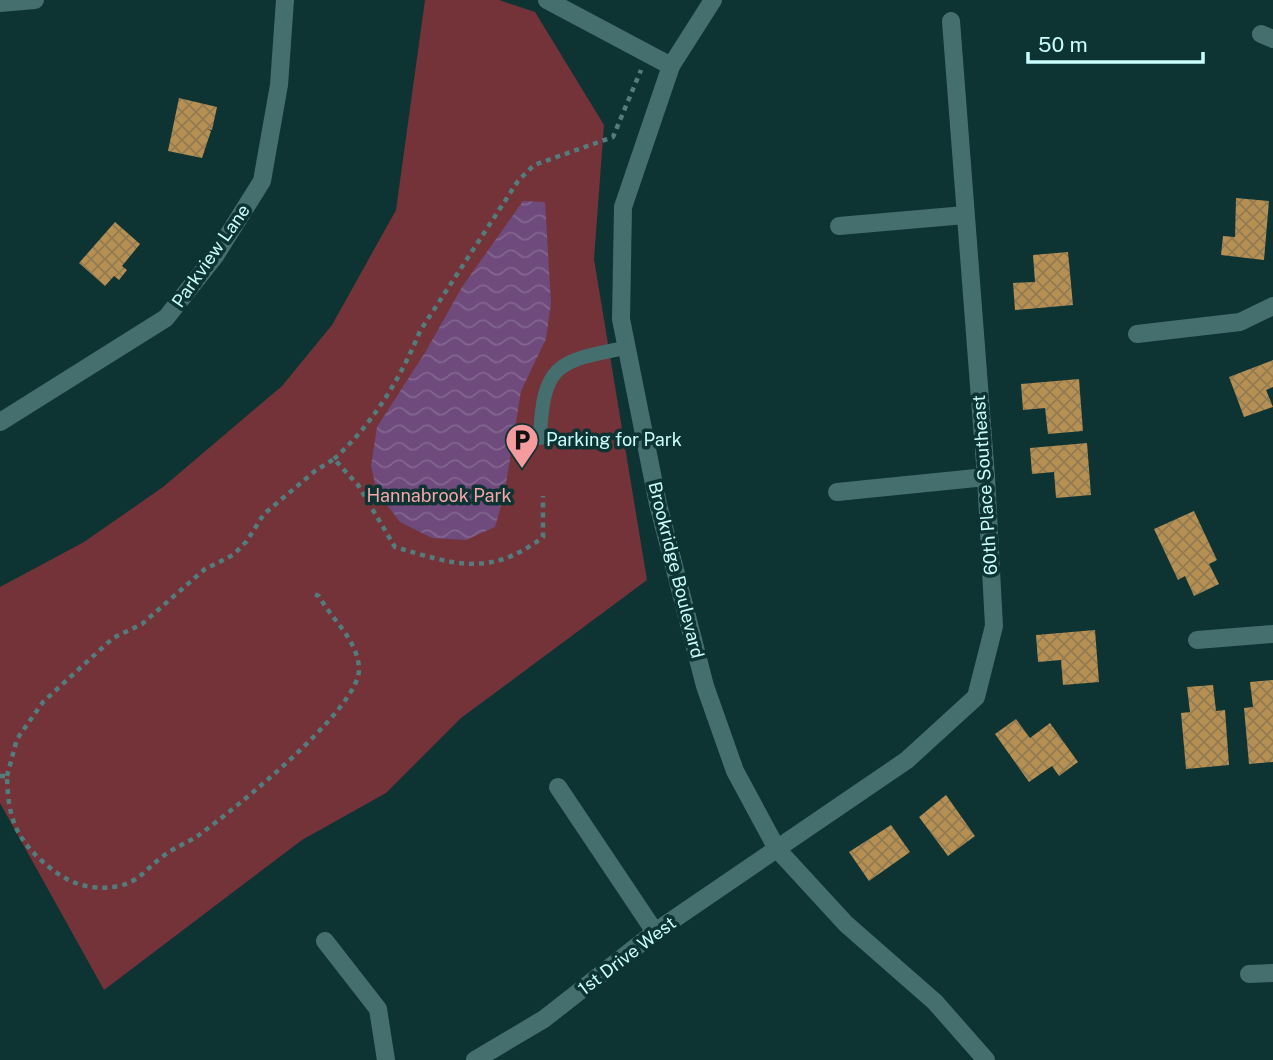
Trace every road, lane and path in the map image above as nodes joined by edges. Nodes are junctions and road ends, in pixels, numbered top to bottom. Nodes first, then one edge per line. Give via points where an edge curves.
1 (35, 0) edge
2 (285, 0) edge
3 (547, 0) edge
4 (713, 0) edge
5 (0, 3) edge
6 (951, 21) dead end
7 (647, 53) junction
8 (671, 66) junction
9 (965, 215) junction
10 (838, 226) dead end
11 (1273, 306) edge
12 (1137, 334) dead end
13 (625, 348) junction
14 (0, 422) edge
15 (540, 438) dead end
16 (334, 459) junction
17 (986, 477) junction
18 (837, 492) dead end
19 (543, 496) dead end
20 (312, 593) dead end
21 (1273, 634) edge
22 (1197, 640) dead end
23 (0, 776) edge
24 (7, 776) junction
25 (558, 787) dead end
26 (777, 849) junction
27 (655, 932) junction
28 (325, 941) dead end
29 (1273, 973) edge
30 (1249, 974) dead end
31 (386, 1060) edge
32 (475, 1060) edge
33 (986, 1060) edge

1 - 5 street
2 - 14 street, Parkview Lane via 279,86 262,181 215,256 166,318
3 - 7 street
4 - 8 street, Brookridge Boulevard
6 - 9 street, 60th Place Southeast
7 - 8 street
7 - 16 path via 617,132 542,159 518,181 420,331 377,410
8 - 13 street, Brookridge Boulevard via 623,207 621,319
9 - 10 street
9 - 17 street, 60th Place Southeast
11 - 12 street via 1240,322
13 - 15 lane via 569,362 551,377 542,398
13 - 26 street, Brookridge Boulevard via 658,503 705,686 735,771
16 - 19 path via 358,485 395,547 439,561 494,564 530,547 543,537
16 - 24 path via 264,514 233,555 205,569 142,624 113,638 43,702 17,739
17 - 18 street
17 - 26 street, 60th Place Southeast via 994,626 976,697 907,760
20 - 24 path via 319,596 354,646 359,670 355,689 300,750 200,835 162,856 141,878 99,888 65,881 30,849 8,812
21 - 22 street
23 - 24 path
25 - 27 street
26 - 27 street, 1st Drive West
26 - 33 street, Brookridge Boulevard via 846,924 935,1002
27 - 32 street, 1st Drive West via 544,1019
28 - 31 street via 377,1009
29 - 30 street

